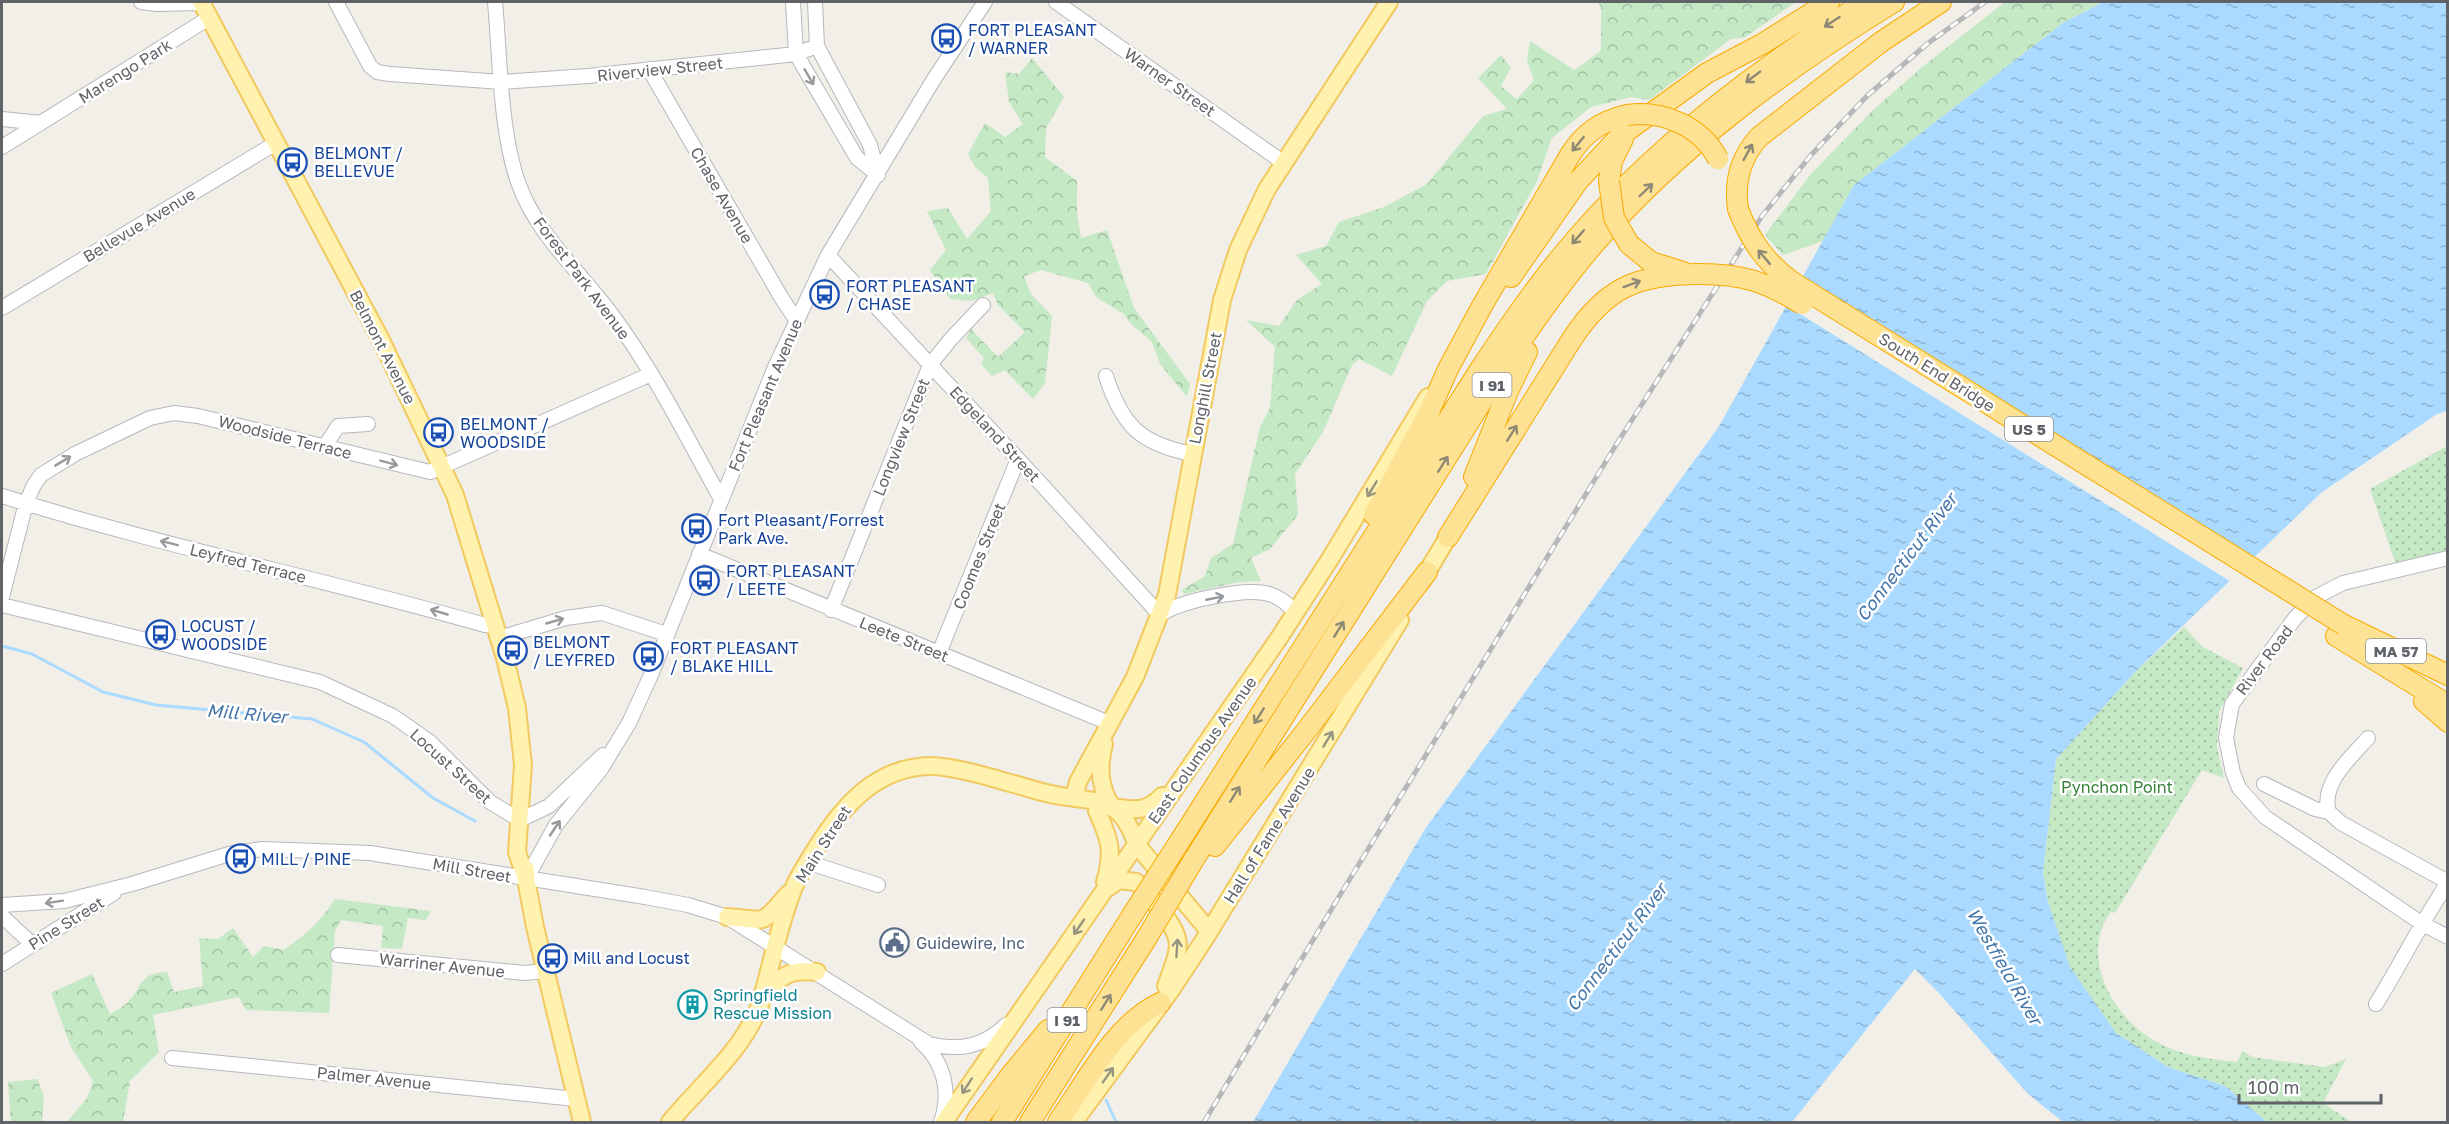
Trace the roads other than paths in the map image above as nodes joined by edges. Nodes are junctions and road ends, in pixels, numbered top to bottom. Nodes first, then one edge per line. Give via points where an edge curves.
1 (141, 2) edge
2 (336, 2) edge
3 (495, 2) edge
4 (793, 2) edge
5 (815, 2) edge
6 (985, 2) edge
7 (1056, 2) edge
8 (1389, 2) edge
9 (1829, 2) edge
10 (1865, 2) edge
11 (1894, 2) edge
12 (1929, 2) edge
13 (1941, 2) edge
14 (204, 8) edge
15 (1881, 42) junction
16 (817, 46) junction
17 (796, 54) junction
18 (649, 69) junction
19 (502, 82) junction
20 (1633, 118) junction
21 (2, 119) edge
22 (41, 123) junction
23 (276, 142) junction
24 (2, 147) edge
25 (1284, 162) junction
26 (878, 175) junction
27 (1738, 208) junction
28 (1596, 242) junction
29 (828, 255) junction
30 (1697, 274) junction
31 (983, 305) dead end
32 (2, 308) edge
33 (796, 320) junction
34 (930, 365) junction
35 (1448, 369) junction
36 (651, 374) junction
37 (1106, 376) dead end
38 (368, 424) dead end
39 (325, 446) junction
40 (1192, 454) junction
41 (1018, 459) junction
42 (443, 468) junction
43 (2, 496) edge
44 (721, 499) junction
45 (26, 503) junction
46 (1448, 537) junction
47 (699, 554) junction
48 (2448, 558) edge
49 (1427, 572) junction
50 (2, 597) edge
51 (2, 605) edge
52 (831, 610) junction
53 (1296, 612) junction
54 (1160, 615) junction
55 (2340, 631) junction
56 (497, 632) junction
57 (666, 634) junction
58 (939, 653) junction
59 (2382, 664) junction
60 (1290, 666) junction
61 (2448, 675) edge
62 (2448, 693) edge
63 (2448, 705) edge
64 (2448, 722) edge
65 (1109, 723) junction
66 (2368, 738) dead end
67 (615, 743) junction
68 (1183, 777) junction
69 (2264, 783) dead end
70 (1074, 798) junction
71 (1104, 809) junction
72 (2329, 812) junction
73 (520, 820) junction
74 (1136, 844) junction
75 (807, 862) junction
76 (1196, 864) junction
77 (526, 879) junction
78 (2448, 883) edge
79 (132, 884) junction
80 (878, 885) dead end
81 (794, 887) junction
82 (1103, 891) junction
83 (2, 905) edge
84 (2, 916) edge
85 (727, 917) junction
86 (2421, 923) junction
87 (1209, 931) junction
88 (2448, 937) edge
89 (32, 944) junction
90 (776, 946) junction
91 (338, 955) dead end
92 (2, 964) edge
93 (545, 971) junction
94 (817, 972) junction
95 (1093, 978) junction
96 (1160, 1004) junction
97 (2376, 1004) dead end
98 (760, 1005) junction
99 (1014, 1018) junction
100 (913, 1035) junction
101 (172, 1058) dead end
102 (576, 1099) junction
103 (582, 1122) edge
104 (670, 1122) edge
105 (942, 1122) edge
106 (976, 1122) edge
107 (1002, 1122) edge
108 (1030, 1122) edge
109 (1058, 1122) edge
110 (1074, 1122) edge

1 - 14 street
2 - 19 street, Riverview Street via 376,72
3 - 19 street, Forest Park Avenue
4 - 17 street
5 - 16 street
6 - 26 street, Fort Pleasant Avenue
7 - 25 street, Warner Street
8 - 25 main road, Longhill Street
9 - 20 highway, US 5
10 -> 60 highway, I 91 via 1778,59 1711,110 1648,164 1578,237 1494,347
28 -> 11 highway, I 91 via 1667,171 1744,104 1803,60
12 - 15 highway, US 5
13 - 15 highway
14 - 22 street, Marengo Park
14 - 23 main road, Belmont Avenue
27 -> 15 highway, US 5 via 1740,170 1758,137
16 - 17 street, Riverview Street
16 - 26 street via 870,145
17 - 18 street, Riverview Street
17 -> 26 street via 857,158
18 - 19 street, Riverview Street
18 - 33 street, Chase Avenue
19 - 36 street, Forest Park Avenue via 510,153 526,202 616,320
20 - 27 highway, South End Bridge, bridge via 1659,116 1679,122 1702,138 1718,159
20 - 30 highway, US 5, bridge via 1615,153 1609,181 1614,218 1629,244 1645,258
20 -> 35 highway via 1607,121 1574,148
21 - 22 street
22 - 24 street, Marengo Park
23 - 32 street, Bellevue Avenue
23 - 42 main road, Belmont Avenue via 381,340
25 - 40 main road, Longhill Street via 1261,200 1232,264
26 - 29 street, Fort Pleasant Avenue
55 -> 27 highway, South End Bridge / US 5, bridge via 1794,284 1770,265 1758,249
28 - 46 highway via 1523,358
76 -> 28 highway, I 91 via 1508,360
29 - 33 street, Fort Pleasant Avenue
29 - 34 street, Edgeland Street
46 -> 30 highway via 1594,308 1631,284
30 - 55 highway, South End Bridge / US 5, bridge via 1740,276 1778,289
31 - 34 street, Longview Street
33 - 44 street, Fort Pleasant Avenue
34 - 41 street, Edgeland Street
34 - 52 street, Longview Street
35 -> 53 main road, East Columbus Avenue
35 - 60 highway via 1419,432
36 - 42 street, Woodside Terrace
36 - 44 street, Forest Park Avenue
37 - 40 street via 1125,417 1143,438
38 - 39 street via 338,426
39 -> 42 street, Woodside Terrace via 425,473
45 -> 39 street, Woodside Terrace via 36,482 56,465 160,415 198,416
40 - 54 main road, Longhill Street
41 - 54 street, Edgeland Street
41 - 58 street, Coomes Street
42 - 56 main road, Belmont Avenue
43 - 45 street, Leyfred Terrace
44 - 47 street, Fort Pleasant Avenue
45 - 50 street, Woodside Terrace
56 -> 45 street, Leyfred Terrace via 485,625 379,595
46 - 49 main road, Hall of Fame Avenue
47 - 52 street, Leete Street
47 - 57 street, Fort Pleasant Avenue
48 - 86 street, River Road via 2343,583 2316,597 2295,618 2232,704 2226,738 2239,788 2265,817
49 - 76 highway via 1313,722
87 -> 49 main road, Hall of Fame Avenue
51 - 73 street, Locust Street via 320,682 393,716 430,742 490,802
52 - 58 street, Leete Street
54 -> 53 street via 1175,606 1248,592 1275,596
53 - 68 main road, East Columbus Avenue
54 - 65 main road, Longhill Street via 1135,676
55 - 59 highway, US 5
55 - 61 highway, MA 57
55 - 62 highway, US 5
56 -> 57 street via 602,613
56 - 73 main road, Belmont Avenue via 522,739
57 - 67 street, Fort Pleasant Avenue via 629,723
58 - 65 street, Leete Street
59 - 63 highway, US 5
59 - 64 highway
60 -> 95 highway, I 91, bridge
65 - 70 main road, Longhill Street via 1078,782
65 - 71 main road via 1100,761
66 - 72 street via 2332,783 2327,798
67 - 73 street, Fort Pleasant Avenue via 549,806
77 -> 67 street, Fort Pleasant Avenue via 556,825 602,770
68 - 71 main road, Main Street via 1150,808
68 - 74 main road, East Columbus Avenue
69 - 72 street
70 - 71 main road, Main Street via 1096,799
70 - 75 main road, Main Street via 941,768 909,769 884,777 856,795
71 - 74 main road via 1131,827
71 - 82 main road via 1111,854
72 - 78 street via 2341,824
73 - 77 main road via 527,837
74 - 82 main road, East Columbus Avenue
74 - 87 main road
75 - 80 street
75 - 81 main road, Main Street
108 -> 76 highway, I 91, bridge
77 - 79 street, Mill Street via 370,853 262,849 220,856
77 - 85 street, Mill Street via 662,900
77 - 93 main road
78 - 86 street
79 -> 83 street, Mill Street via 54,903
79 - 89 street, Pine Street
81 - 85 main road via 766,918 751,921
81 - 90 main road, Main Street
96 -> 82 main road via 1178,949 1173,926 1136,882 1119,880
82 -> 99 main road, East Columbus Avenue
84 - 89 street
85 - 90 street, Mill Street
86 - 88 street, River Road
86 - 97 street
87 - 96 main road, Hall of Fame Avenue
89 - 92 street, Pine Street
90 - 94 street, Mill Street
90 - 98 main road, Main Street
91 - 93 street, Warriner Avenue via 525,973
93 - 102 main road
94 - 98 main road via 799,970 784,975
94 - 100 street, Mill Street
95 - 106 highway via 1024,1058
95 - 107 highway, I 91
96 - 109 highway via 1120,1033
110 -> 96 main road, Hall of Fame Avenue
98 - 104 main road, Main Street via 740,1042
99 - 100 street, Mill Street via 995,1035 973,1046 945,1048
99 -> 105 main road, East Columbus Avenue
100 - 105 street, Mill Street via 933,1054 944,1079 947,1098
101 - 102 street, Palmer Avenue
102 - 103 main road

